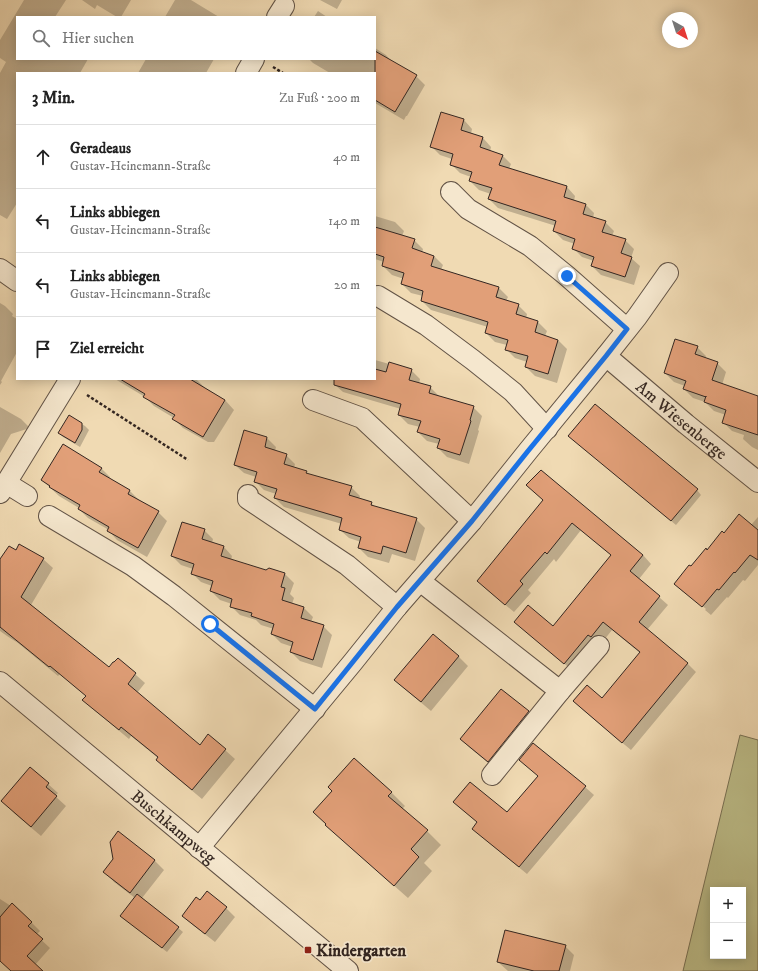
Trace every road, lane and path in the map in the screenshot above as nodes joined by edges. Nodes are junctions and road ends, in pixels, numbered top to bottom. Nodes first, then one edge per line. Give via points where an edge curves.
1 (253, 60) edge
2 (247, 72) edge
3 (451, 192) dead end
4 (0, 269) edge
5 (668, 273) dead end
6 (16, 280) edge
7 (378, 296) dead end
8 (627, 329) junction
9 (606, 356) junction
10 (69, 381) edge
11 (313, 400) dead end
12 (547, 429) junction
13 (188, 460) dead end
14 (758, 482) edge
15 (3, 488) edge
16 (248, 495) dead end
17 (27, 496) dead end
18 (49, 516) dead end
19 (472, 521) junction
20 (420, 581) junction
21 (397, 607) junction
22 (599, 646) dead end
23 (0, 682) edge
24 (560, 691) junction
25 (315, 709) junction
26 (492, 775) dead end
27 (199, 848) junction
28 (348, 971) edge

1 - 2 street
3 - 8 street via 468,209 530,246
4 - 6 street
5 - 8 street
7 - 12 street via 426,325 473,360 512,392
8 - 9 street
9 - 12 street
9 - 14 street, Am Wiesenberge
10 - 13 path
10 - 15 street
11 - 19 street via 362,418
12 - 19 street
15 - 17 street
16 - 21 street via 248,499 347,565
18 - 25 street via 132,566 174,596
19 - 20 street
20 - 21 street
20 - 24 street
21 - 25 street
22 - 24 street
23 - 27 street, Buschkampweg
24 - 26 street
25 - 27 street
27 - 28 street, Buschkampweg

